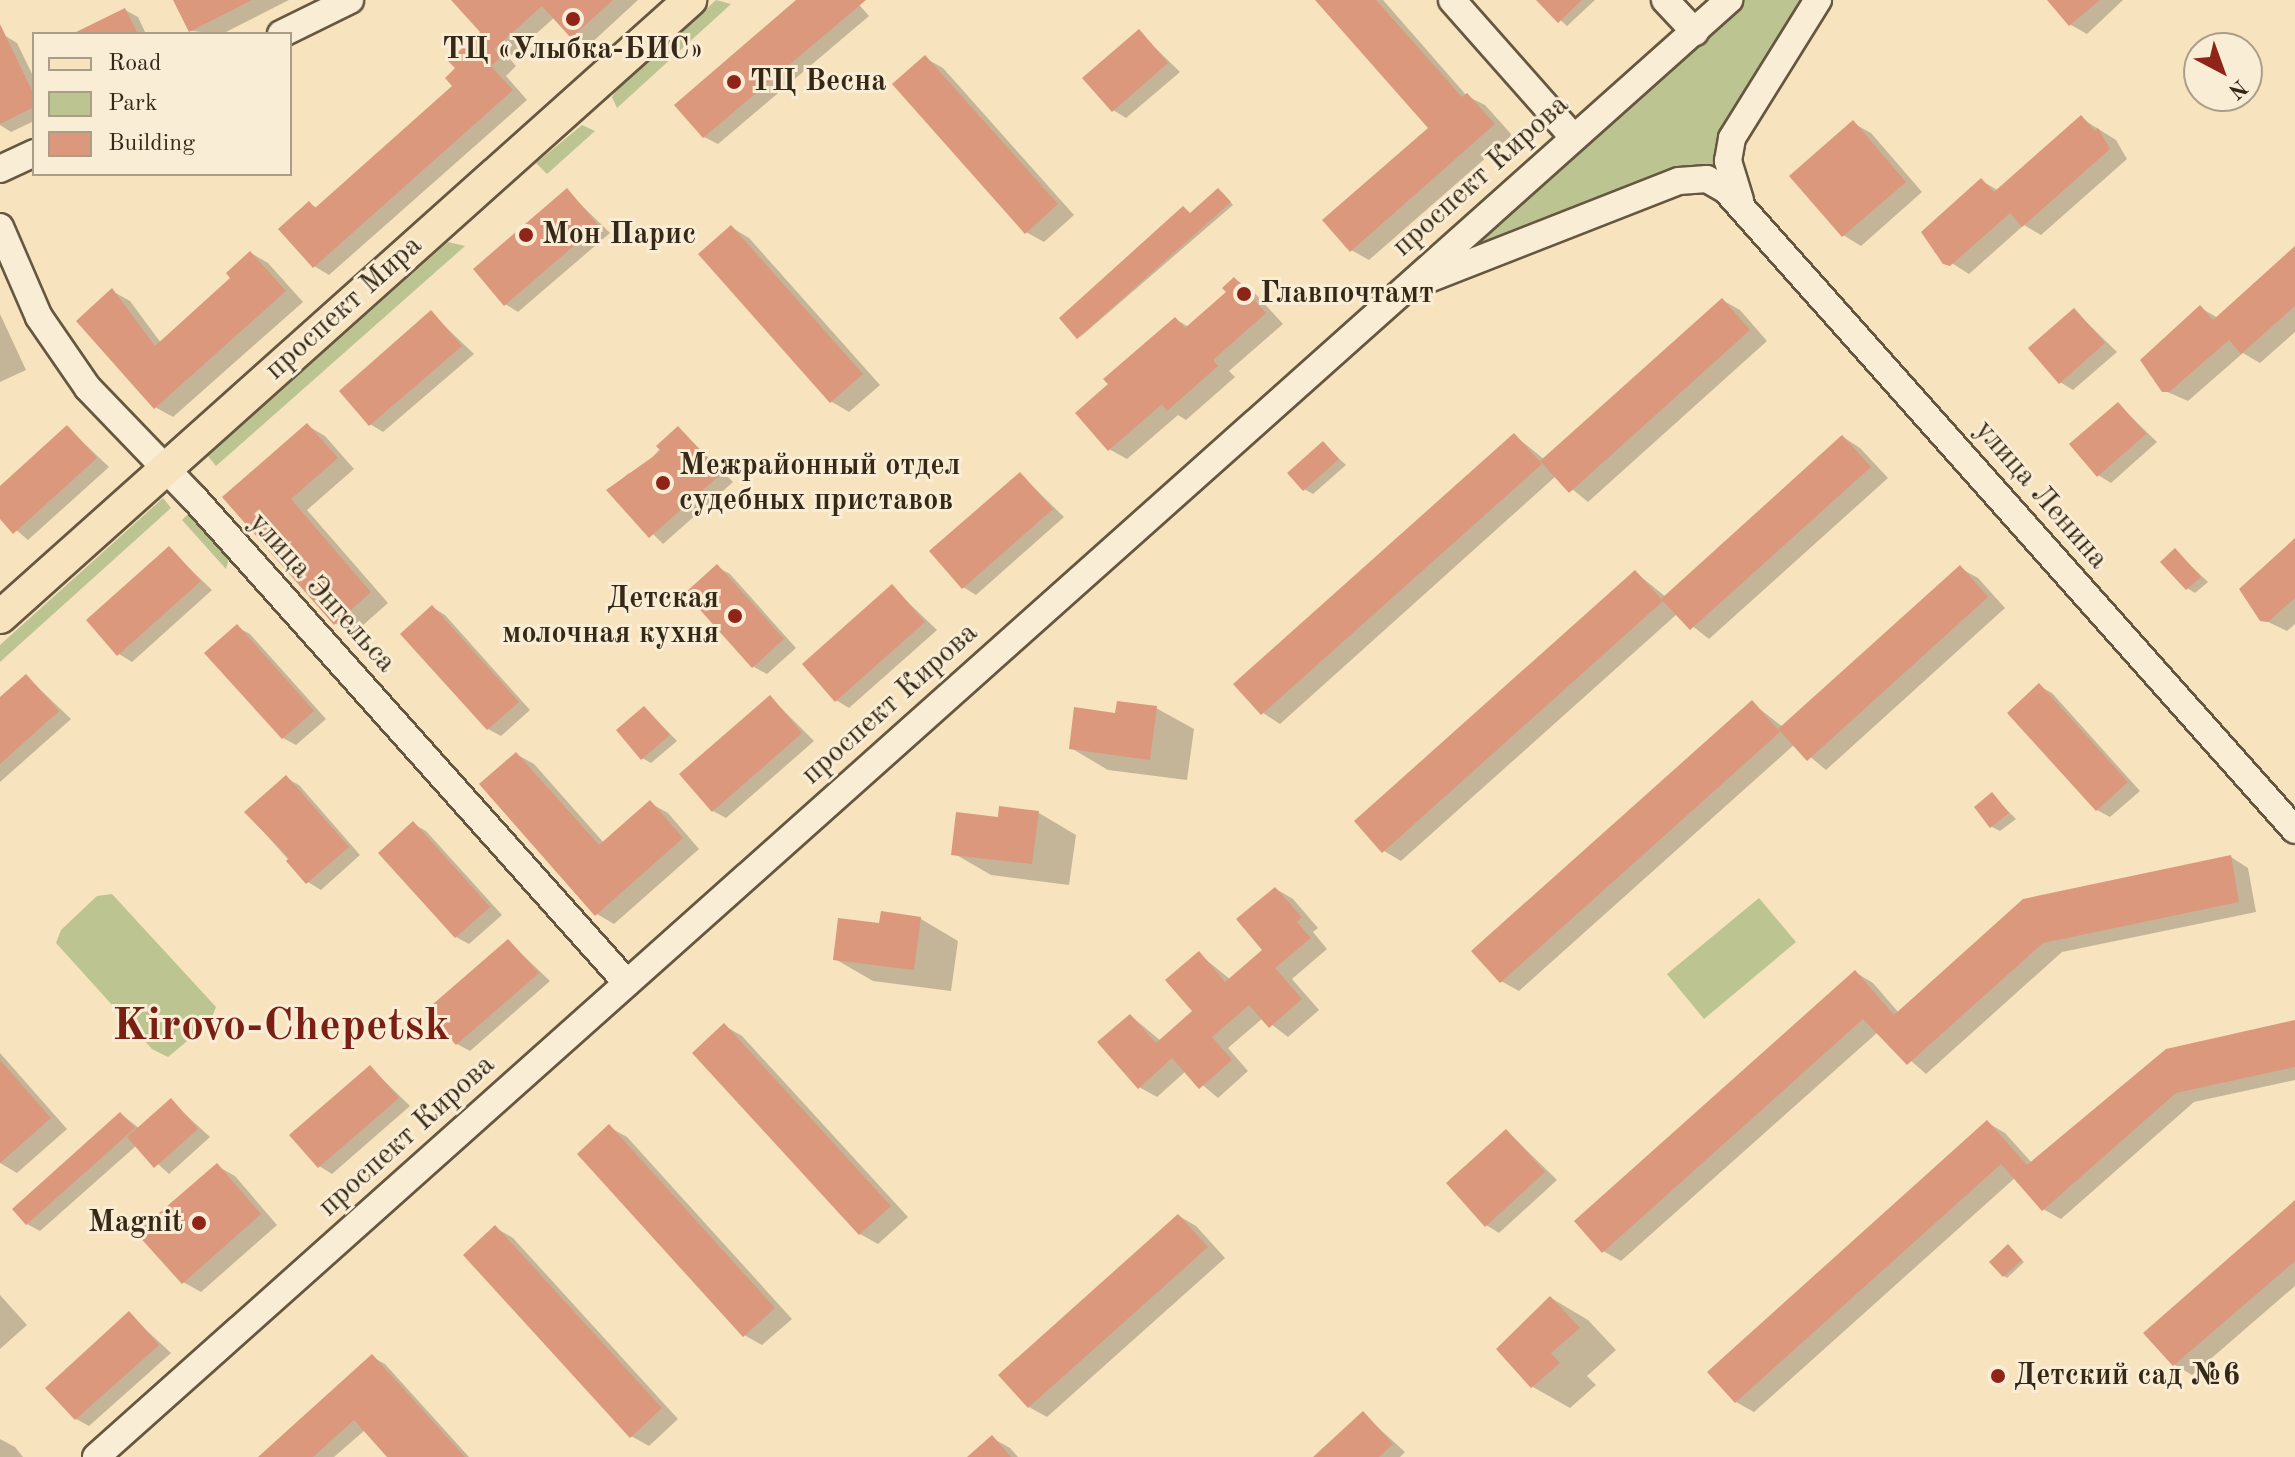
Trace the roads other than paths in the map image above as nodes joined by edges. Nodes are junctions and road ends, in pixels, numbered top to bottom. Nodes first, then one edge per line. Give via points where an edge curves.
1 (350, 0) edge
2 (1452, 0) edge
3 (1665, 0) edge
4 (1729, 0) edge
5 (1818, 0) edge
6 (678, 4) edge
7 (285, 32) edge
8 (1695, 32) junction
9 (1573, 137) junction
10 (32, 154) edge
11 (0, 169) edge
12 (1740, 200) junction
13 (0, 227) edge
14 (1402, 290) junction
15 (165, 469) junction
16 (0, 617) edge
17 (2295, 830) edge
18 (627, 983) junction
19 (96, 1457) edge

1 - 7 street
2 - 9 street
3 - 8 street
4 - 8 street, проспект Кирова
5 - 12 street via 1732,138 1728,161
6 - 15 main road, проспект Мира
8 - 9 street, проспект Кирова
9 - 14 street, проспект Кирова
10 - 11 street
12 - 14 street via 1707,179 1679,181
12 - 17 street, улица Ленина
13 - 15 street, улица Энгельса via 62,354
14 - 18 street, проспект Кирова
15 - 16 main road, проспект Мира
15 - 18 street, улица Энгельса
18 - 19 street, проспект Кирова

